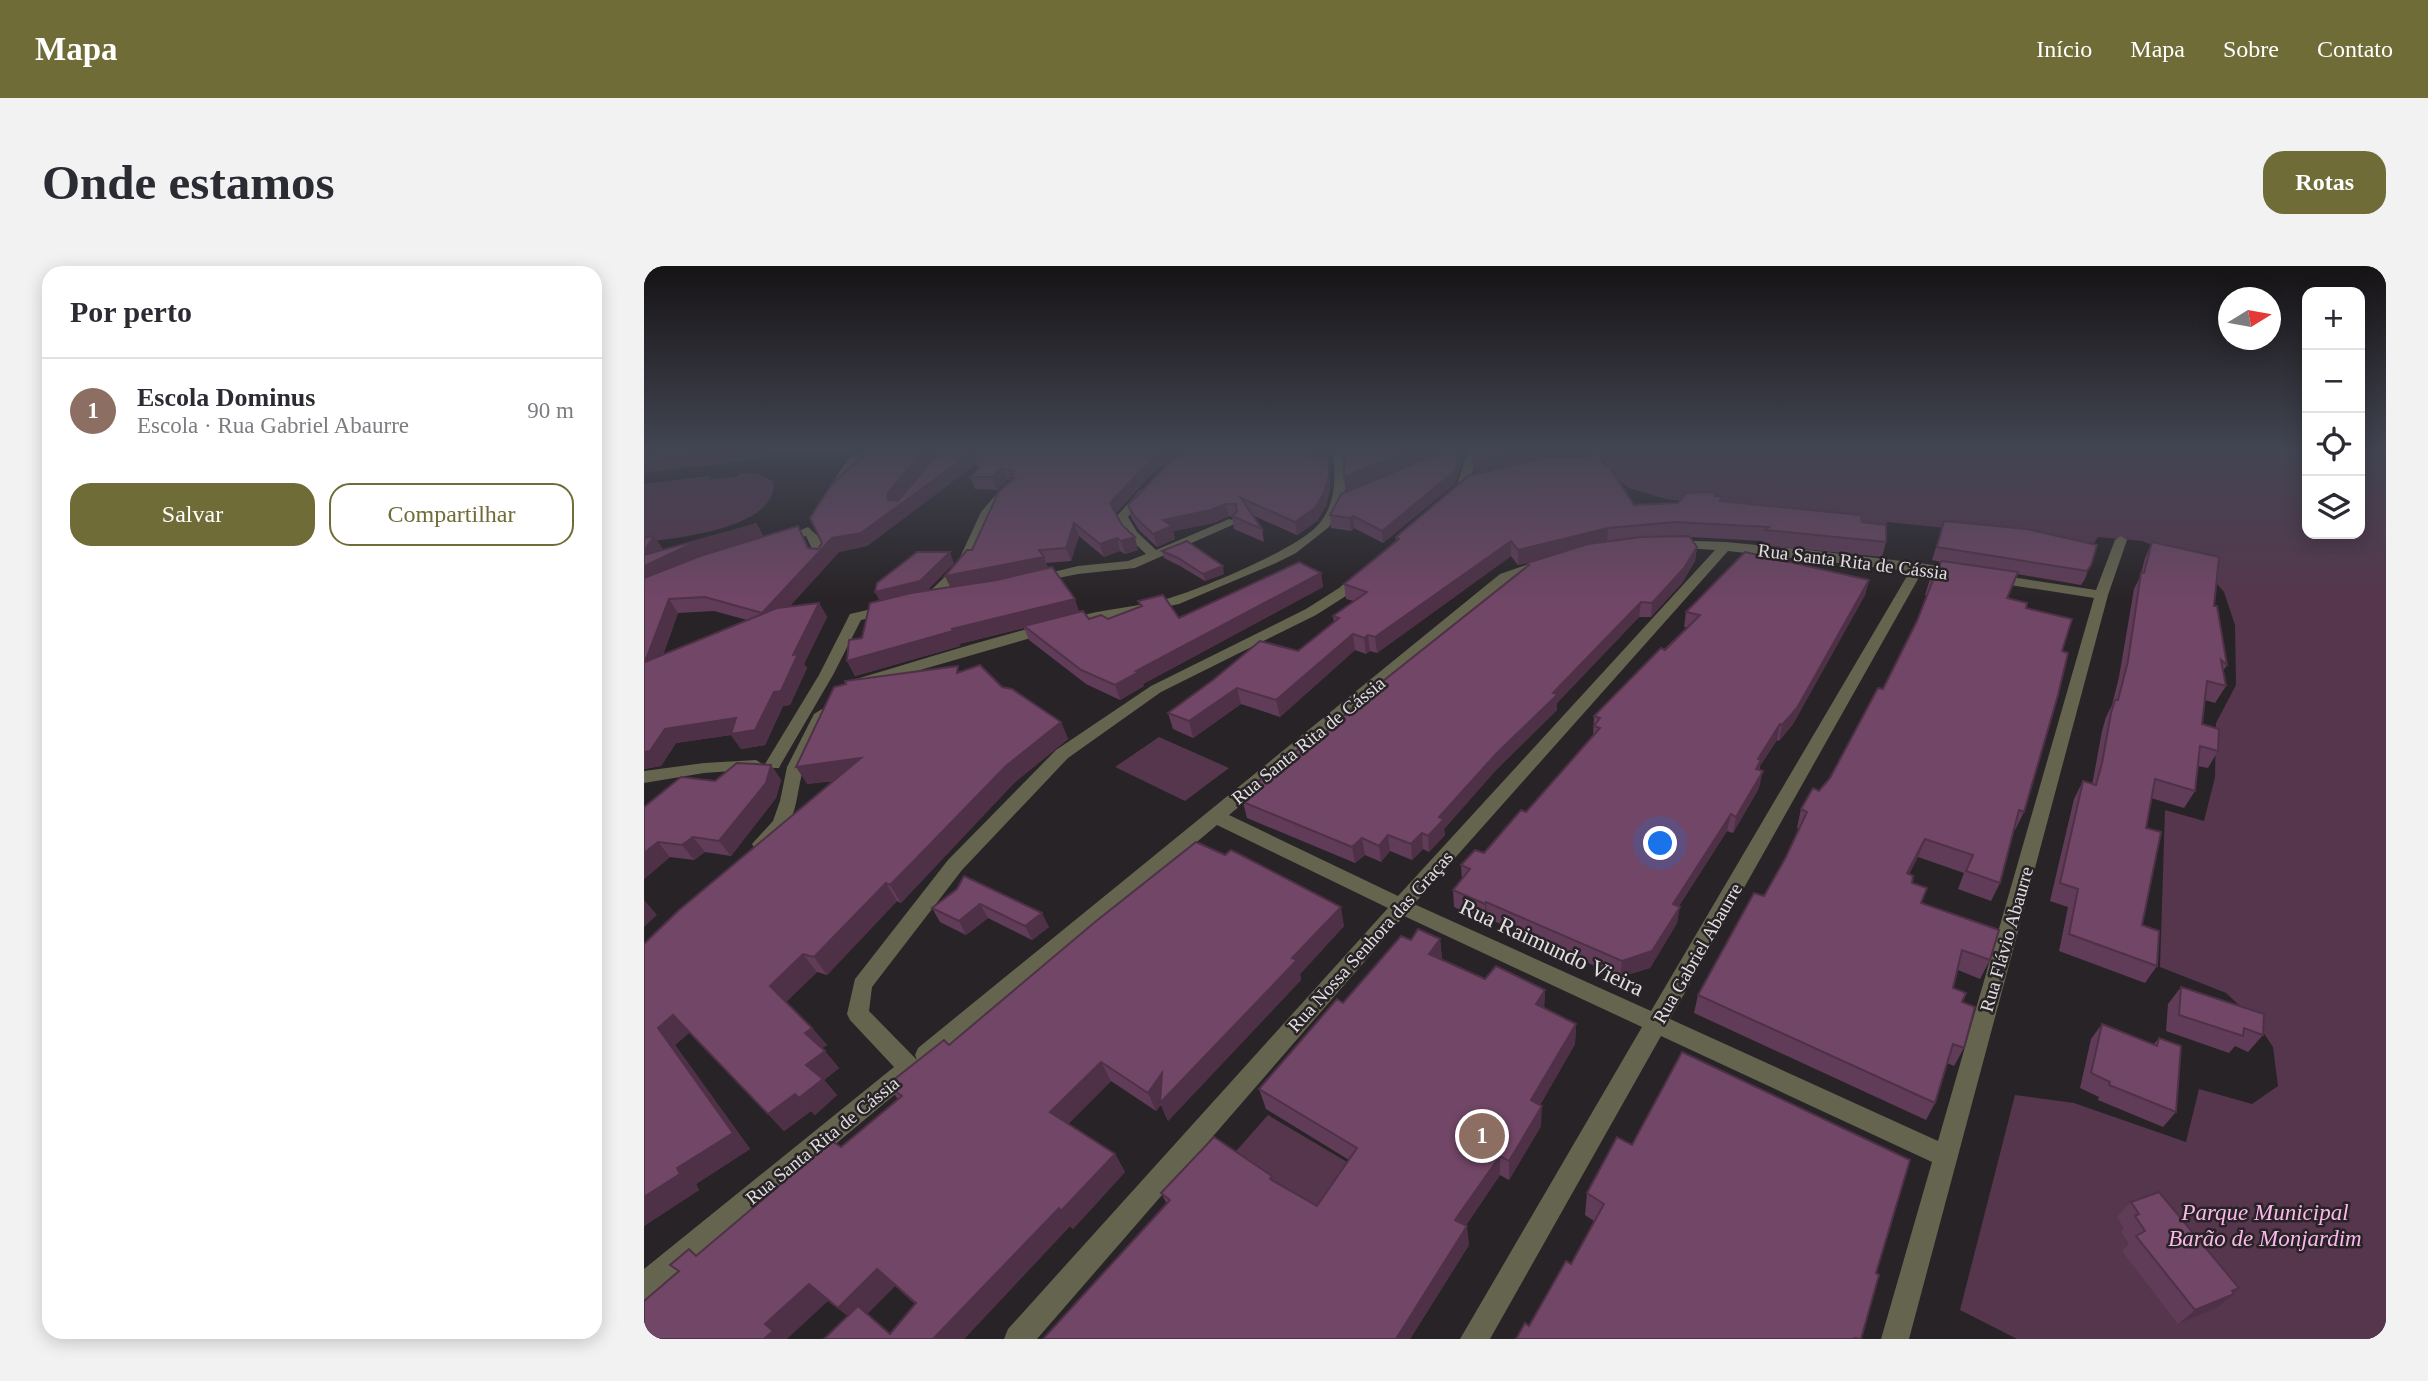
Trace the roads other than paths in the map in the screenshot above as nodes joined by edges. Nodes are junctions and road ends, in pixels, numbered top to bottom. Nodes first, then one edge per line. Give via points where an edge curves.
1 (828, 499) edge
2 (996, 499) edge
3 (1137, 499) edge
4 (1337, 499) edge
5 (1343, 499) edge
6 (1336, 502) junction
7 (822, 508) edge
8 (1233, 522) edge
9 (2121, 540) dead end
10 (1651, 543) edge
11 (770, 545) edge
12 (1726, 546) junction
13 (1155, 555) junction
14 (821, 556) edge
15 (1374, 561) edge
16 (1553, 561) edge
17 (1919, 567) junction
18 (1023, 583) edge
19 (956, 595) edge
20 (2101, 595) junction
21 (931, 598) junction
22 (916, 601) edge
23 (900, 606) edge
24 (773, 764) junction
25 (795, 767) junction
26 (704, 768) junction
27 (644, 777) edge
28 (678, 792) edge
29 (1214, 816) junction
30 (752, 853) edge
31 (1401, 906) junction
32 (1656, 1025) junction
33 (910, 1068) junction
34 (1945, 1156) junction
35 (644, 1286) edge
36 (1018, 1339) edge
37 (1474, 1339) edge
38 (1895, 1339) edge

1 - 7 street
2 - 21 street via 986,510 965,562
3 - 13 street via 1122,517 1132,534
4 - 6 street
5 - 6 street
6 - 25 street via 1323,527 1292,550 1174,601 1074,621 847,686 826,708
8 - 13 street
9 - 20 street, Rua Flávio Abaurre
10 - 12 street, Rua Santa Rita de Cássia
11 - 14 street via 812,525
12 - 17 street, Rua Santa Rita de Cássia
12 - 31 street, Rua Nossa Senhora das Graças
13 - 18 street via 1122,567 1078,570
15 - 33 street via 1344,591 1311,612 1167,683 1113,717 1062,754 955,864 862,985 858,1014
16 - 29 street, Rua Santa Rita de Cássia via 1505,578
17 - 20 street, Rua Santa Rita de Cássia
17 - 32 street, Rua Gabriel Abaurre
19 - 21 street
20 - 34 street, Rua Flávio Abaurre
21 - 22 street
23 - 24 street via 855,617
24 - 25 street
24 - 26 street
25 - 30 street via 781,824
26 - 27 street
26 - 28 street
29 - 31 street, Rua Raimundo Vieira
29 - 33 street, Rua Santa Rita de Cássia
31 - 32 street, Rua Raimundo Vieira
31 - 36 street, Rua Nossa Senhora das Graças
32 - 34 street, Rua Raimundo Vieira
32 - 37 street, Rua Gabriel Abaurre
33 - 35 street, Rua Santa Rita de Cássia
34 - 38 street, Rua Flávio Abaurre

